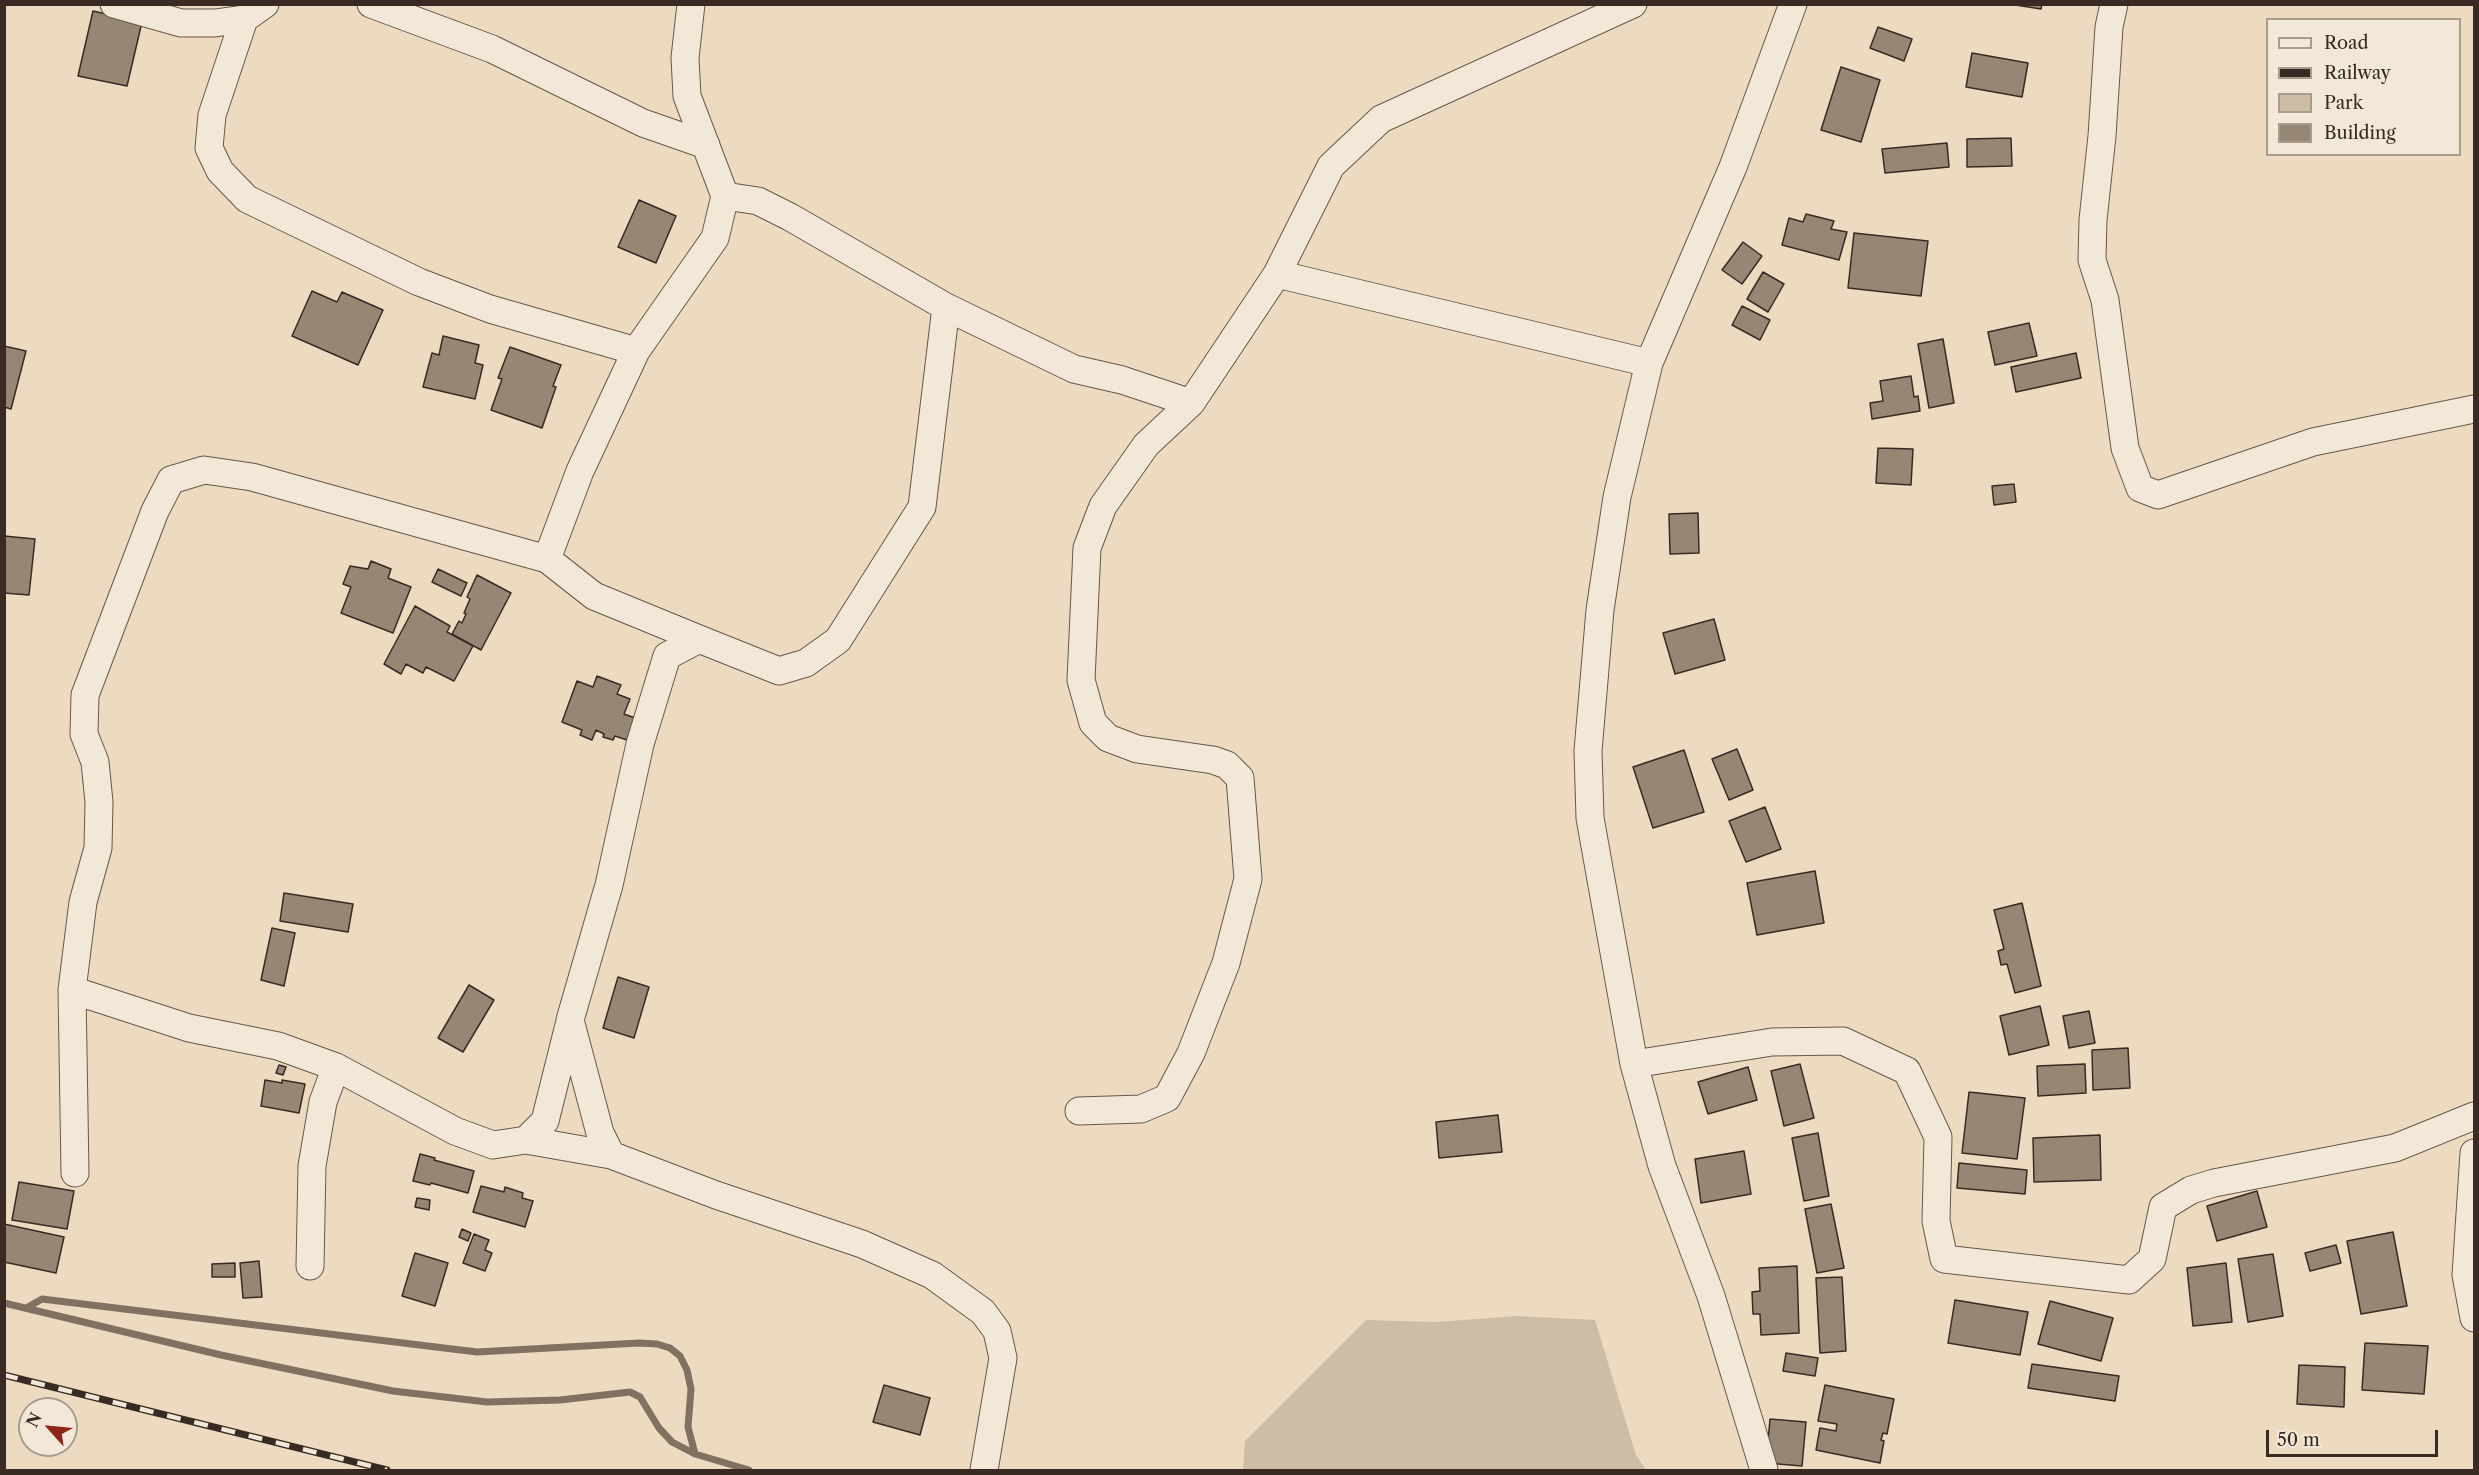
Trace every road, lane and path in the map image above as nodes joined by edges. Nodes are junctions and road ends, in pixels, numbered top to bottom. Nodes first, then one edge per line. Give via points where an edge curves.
1 (114, 4) edge
2 (371, 4) edge
3 (691, 4) edge
4 (1633, 4) edge
5 (1793, 4) edge
6 (2115, 4) edge
7 (254, 12) edge
8 (705, 145) junction
9 (725, 196) junction
10 (1277, 274) junction
11 (946, 307) junction
12 (636, 351) junction
13 (1649, 363) junction
14 (1191, 403) junction
15 (2475, 409) edge
16 (547, 559) junction
17 (699, 639) junction
18 (72, 990) junction
19 (570, 1020) junction
20 (1634, 1064) junction
21 (336, 1067) junction
22 (1078, 1111) dead end
23 (2475, 1116) edge
24 (525, 1140) junction
25 (2475, 1154) edge
26 (611, 1155) junction
27 (75, 1173) dead end
28 (310, 1266) dead end
29 (2475, 1318) edge
30 (984, 1470) edge
31 (1764, 1470) edge

1 - 7 street via 181,23 214,24
2 - 8 street via 492,49 643,123
3 - 8 street via 685,58 687,96
4 - 10 street via 1381,119 1331,166
5 - 13 street via 1732,166
6 - 15 street via 2109,27 2092,260 2105,300 2125,448 2140,488 2158,495 2313,441
7 - 12 street via 212,115 209,148 220,171 247,199 419,282 490,309
8 - 9 street
9 - 11 street via 758,201 790,217
9 - 12 street via 716,238
10 - 13 street
10 - 14 street
11 - 14 street via 1074,369
11 - 17 street via 922,507 838,640 806,663 779,671
12 - 16 street via 580,471
13 - 20 street via 1617,497 1600,610 1588,752 1590,819
14 - 22 street via 1146,446 1103,506 1087,548 1081,680 1093,723 1108,738 1137,749 1213,760 1227,765 1240,778 1248,879 1226,963 1191,1053 1167,1098 1141,1109
16 - 17 street via 594,596
16 - 18 street via 252,477 204,470 171,480 155,511 85,695 84,734 95,762 99,802 98,848 83,902
17 - 19 street via 667,656 640,744 609,885
18 - 21 street via 189,1028 278,1046
18 - 27 street
19 - 24 street via 545,1121
19 - 26 street via 600,1133
20 - 23 street via 1772,1042 1843,1041 1907,1071 1938,1137 1936,1221 1944,1259 2129,1280 2152,1259 2163,1207 2191,1190 2395,1148
20 - 31 street via 1662,1166 1711,1296
21 - 24 street via 455,1131 493,1145
21 - 28 street via 324,1102 312,1166
24 - 26 street
25 - 29 street via 2466,1275
26 - 30 street via 862,1244 932,1275 983,1312 997,1331 1003,1358

